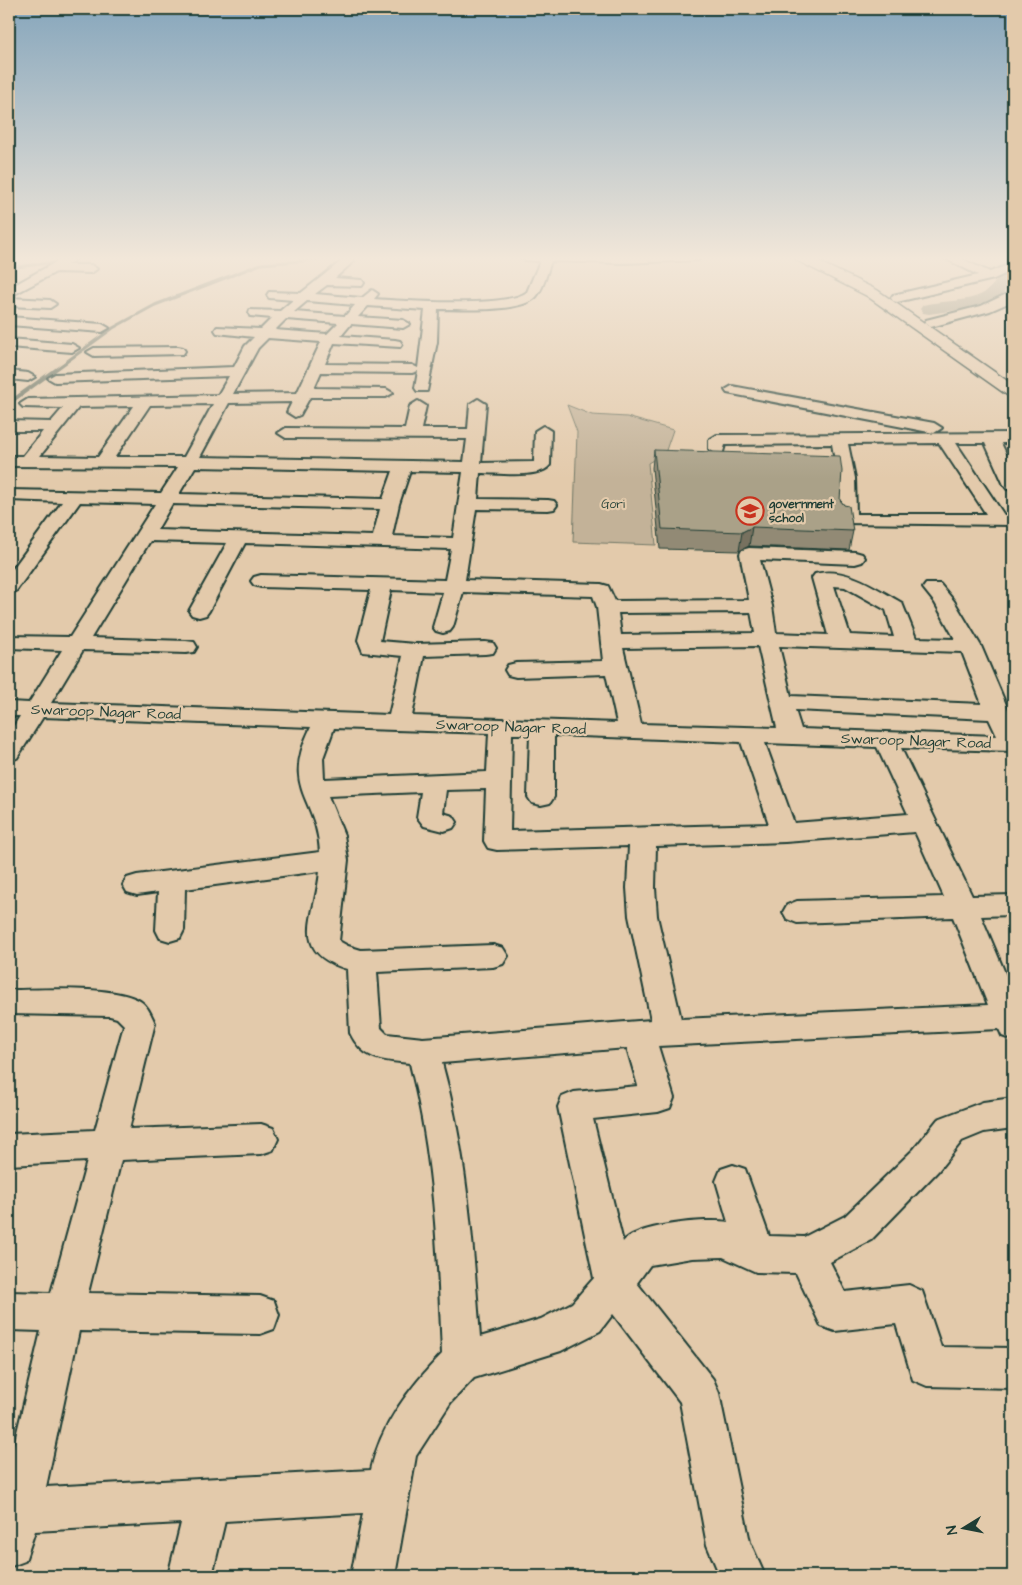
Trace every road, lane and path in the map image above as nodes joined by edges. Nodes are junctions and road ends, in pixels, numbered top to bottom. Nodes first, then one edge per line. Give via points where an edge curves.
1 (232, 331) edge
2 (267, 331) edge
3 (338, 331) edge
4 (431, 331) edge
5 (926, 331) edge
6 (947, 331) edge
7 (264, 334) junction
8 (329, 340) junction
9 (9, 343) edge
10 (395, 344) dead end
11 (72, 348) dead end
12 (94, 352) dead end
13 (315, 368) junction
14 (412, 369) dead end
15 (238, 371) junction
16 (170, 374) junction
17 (9, 375) edge
18 (28, 377) dead end
19 (55, 378) dead end
20 (1013, 378) edge
21 (422, 388) dead end
22 (732, 390) dead end
23 (1013, 392) edge
24 (361, 393) junction
25 (386, 393) dead end
26 (302, 394) junction
27 (223, 397) junction
28 (146, 400) junction
29 (75, 402) junction
30 (28, 404) dead end
31 (478, 404) dead end
32 (418, 406) dead end
33 (353, 420) junction
34 (9, 426) edge
35 (55, 427) junction
36 (542, 431) dead end
37 (286, 432) junction
38 (412, 434) junction
39 (475, 434) junction
40 (1013, 438) edge
41 (987, 439) junction
42 (948, 443) junction
43 (842, 452) junction
44 (722, 454) edge
45 (9, 461) edge
46 (28, 461) junction
47 (103, 462) junction
48 (273, 462) junction
49 (189, 463) junction
50 (403, 466) junction
51 (825, 466) edge
52 (472, 468) junction
53 (994, 477) edge
54 (9, 495) edge
55 (76, 495) junction
56 (167, 498) junction
57 (390, 504) junction
58 (468, 504) junction
59 (548, 506) dead end
60 (1006, 520) edge
61 (146, 535) junction
62 (239, 537) junction
63 (381, 543) junction
64 (460, 544) junction
65 (855, 558) dead end
66 (261, 581) dead end
67 (382, 584) junction
68 (9, 587) edge
69 (454, 587) junction
70 (933, 588) dead end
71 (762, 606) junction
72 (607, 607) junction
73 (199, 611) dead end
74 (443, 627) dead end
75 (767, 639) junction
76 (9, 642) edge
77 (611, 642) junction
78 (841, 642) junction
79 (76, 644) junction
80 (906, 644) junction
81 (970, 646) junction
82 (186, 647) dead end
83 (485, 648) dead end
84 (415, 650) junction
85 (615, 667) junction
86 (516, 670) dead end
87 (782, 703) junction
88 (9, 709) edge
89 (36, 710) junction
90 (997, 712) junction
91 (326, 720) junction
92 (399, 723) junction
93 (502, 726) junction
94 (542, 728) junction
95 (631, 731) junction
96 (750, 735) junction
97 (791, 736) junction
98 (886, 740) junction
99 (1013, 744) edge
100 (9, 753) edge
101 (498, 780) junction
102 (434, 783) junction
103 (313, 788) junction
104 (541, 797) dead end
105 (444, 822) dead end
106 (924, 822) junction
107 (785, 833) junction
108 (642, 837) junction
109 (335, 860) junction
110 (172, 881) junction
111 (137, 885) dead end
112 (1013, 905) edge
113 (963, 907) junction
114 (797, 912) dead end
115 (170, 930) dead end
116 (494, 956) dead end
117 (361, 962) junction
118 (9, 1002) edge
119 (1012, 1020) edge
120 (654, 1033) junction
121 (423, 1051) junction
122 (1013, 1113) edge
123 (261, 1139) dead end
124 (108, 1147) junction
125 (9, 1149) edge
126 (733, 1181) dead end
127 (756, 1254) junction
128 (807, 1255) junction
129 (614, 1284) junction
130 (9, 1311) edge
131 (64, 1313) junction
132 (260, 1315) dead end
133 (462, 1362) junction
134 (1013, 1368) edge
135 (389, 1490) junction
136 (208, 1500) junction
137 (13, 1522) edge
138 (190, 1576) edge
139 (373, 1576) edge
140 (743, 1576) edge

1 - 7 street
2 - 7 street
3 - 8 street
4 - 21 street
5 - 23 highway
6 - 20 highway
7 - 8 street
7 - 15 street via 252,346
8 - 10 street
8 - 13 street
9 - 11 street
12 - 16 street via 179,348
13 - 14 street
13 - 26 street
15 - 16 street
15 - 27 street
16 - 19 street
17 - 18 street
22 - 41 street
24 - 25 street
24 - 26 street
24 - 33 street
26 - 27 street
26 - 37 street
27 - 28 street
27 - 49 street
28 - 29 street
28 - 47 street
29 - 30 street
29 - 35 street
31 - 39 street
32 - 38 street
33 - 37 street
33 - 38 street
34 - 35 street
35 - 46 street
36 - 52 street via 542,465 538,468
37 - 48 street
38 - 39 street
39 - 52 street
40 - 41 street
41 - 42 street
41 - 53 street
42 - 43 street
42 - 53 street
43 - 44 street
43 - 51 street
43 - 60 street via 848,489 847,519
45 - 46 street
46 - 47 street
47 - 49 street
48 - 49 street
48 - 50 street
49 - 56 street
50 - 52 street
50 - 57 street
52 - 58 street
53 - 60 street
54 - 55 street
55 - 56 street
55 - 68 street
56 - 57 street
56 - 61 street
57 - 63 street
58 - 59 street
58 - 64 street
61 - 62 street
61 - 79 street
62 - 63 street
62 - 73 street
63 - 64 street
64 - 69 street
65 - 71 street via 750,554
66 - 67 street
67 - 69 street
67 - 84 street via 369,640 371,647
69 - 72 street via 601,590
69 - 74 street
70 - 81 street
71 - 72 street
71 - 75 street
72 - 77 street
75 - 77 street
75 - 78 street
75 - 87 street
76 - 79 street
77 - 85 street
78 - 80 street
78 - 80 street via 822,578 850,582 895,607
79 - 82 street
79 - 89 street
80 - 81 street
81 - 90 street
83 - 84 street
84 - 92 street
85 - 86 street
85 - 95 street
87 - 90 street
87 - 97 street
88 - 89 street, Swaroop Nagar Road
89 - 91 street, Swaroop Nagar Road
89 - 100 street
90 - 99 street
91 - 92 street, Swaroop Nagar Road
91 - 103 street via 312,751 310,770
92 - 93 street, Swaroop Nagar Road
93 - 94 street, Swaroop Nagar Road
93 - 101 street
94 - 95 street, Swaroop Nagar Road
94 - 104 street
95 - 96 street, Swaroop Nagar Road
96 - 97 street, Swaroop Nagar Road
96 - 107 street
97 - 98 street, Swaroop Nagar Road
98 - 99 street, Swaroop Nagar Road
98 - 106 street
101 - 102 street
101 - 108 street via 497,841
102 - 103 street
102 - 105 street via 430,817
103 - 109 street via 327,819
106 - 107 street
106 - 113 street
107 - 108 street
108 - 120 street via 641,888
109 - 110 street
109 - 117 street via 323,939 330,951
110 - 111 street
110 - 115 street
112 - 113 street
113 - 114 street
113 - 119 street
116 - 117 street
117 - 121 street via 366,1033 379,1046
118 - 124 street via 110,1004 134,1012 140,1023
119 - 120 street
120 - 121 street
120 - 129 street via 658,1098 574,1107
121 - 133 street via 439,1117 449,1183
122 - 128 street via 982,1116 950,1130 926,1160 858,1228
123 - 124 street
124 - 125 street
124 - 131 street
126 - 127 street
127 - 128 street
127 - 129 street via 726,1239 692,1240 640,1249
128 - 134 street via 835,1312 909,1304 928,1366
129 - 133 street via 586,1317 555,1333
129 - 140 street via 699,1393 729,1545
130 - 131 street
131 - 132 street
131 - 137 street
133 - 135 street via 437,1388 396,1449
135 - 136 street
135 - 139 street
136 - 137 street
136 - 138 street

